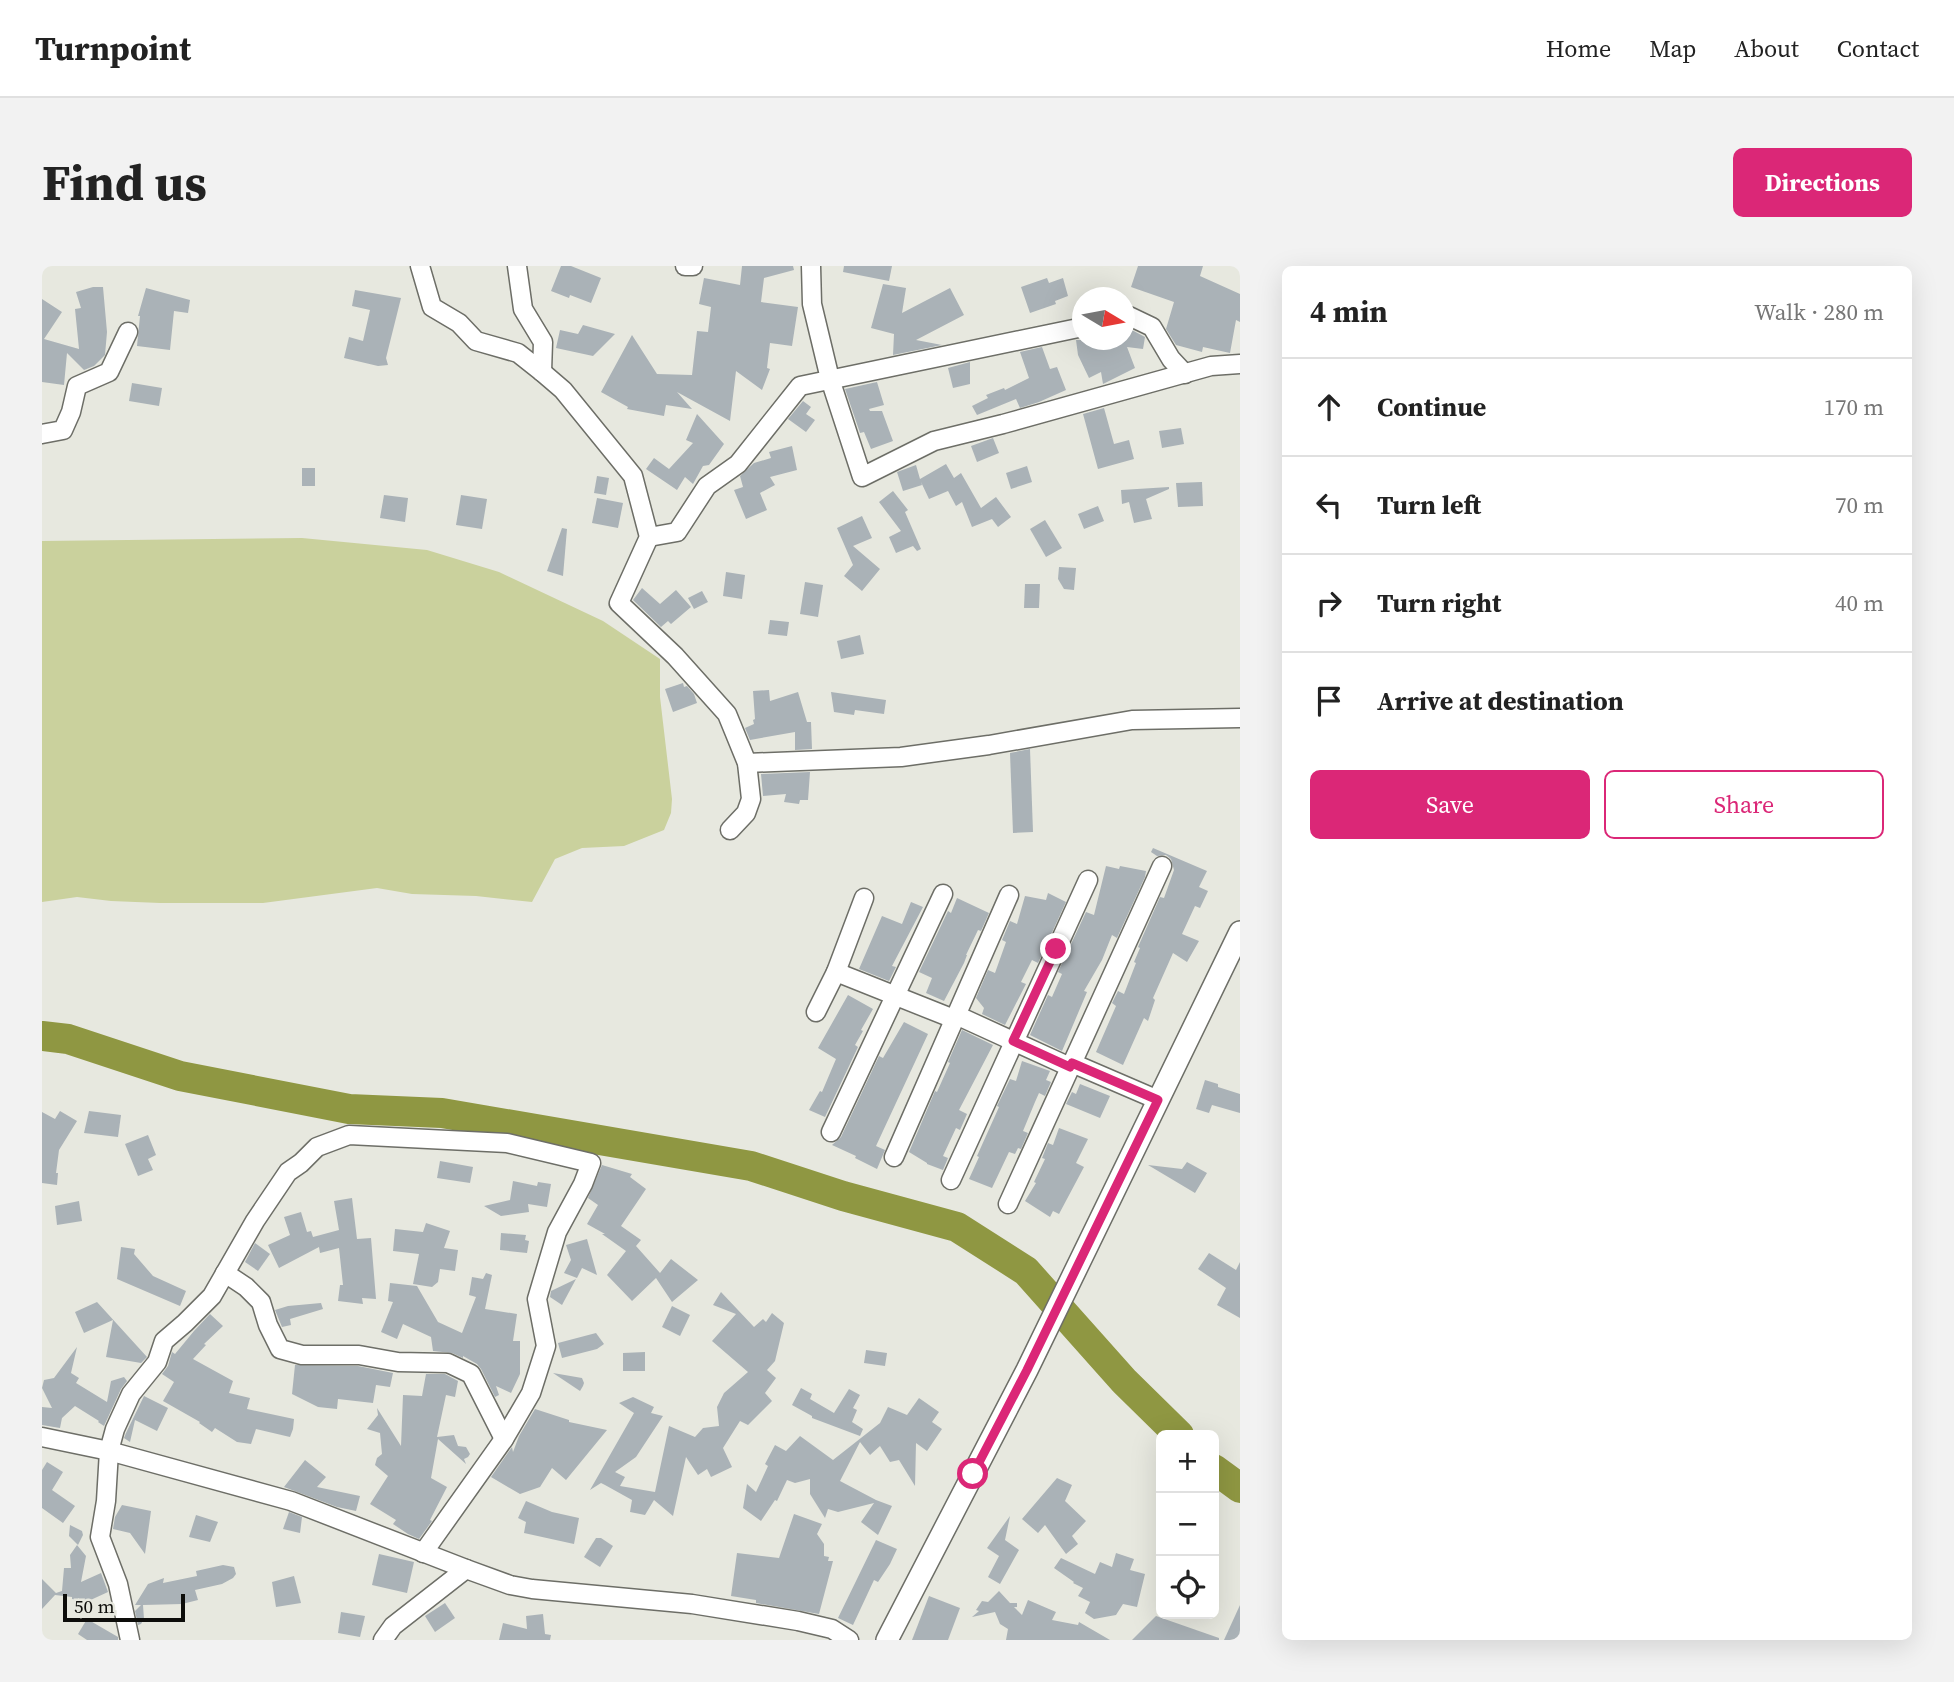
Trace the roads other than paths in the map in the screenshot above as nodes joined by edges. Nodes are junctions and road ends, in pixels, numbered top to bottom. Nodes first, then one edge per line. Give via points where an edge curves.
1 (420, 266) edge
2 (517, 266) edge
3 (685, 266) edge
4 (693, 266) edge
5 (811, 266) edge
6 (1135, 319) edge
7 (1072, 329) edge
8 (128, 332) dead end
9 (1240, 363) edge
10 (542, 372) junction
11 (1185, 374) junction
12 (830, 379) junction
13 (42, 434) edge
14 (649, 537) junction
15 (1240, 718) edge
16 (747, 763) junction
17 (730, 830) dead end
18 (1162, 866) dead end
19 (1088, 880) dead end
20 (943, 894) dead end
21 (1009, 895) dead end
22 (864, 898) dead end
23 (1240, 932) edge
24 (836, 972) junction
25 (895, 996) junction
26 (816, 1012) dead end
27 (955, 1017) junction
28 (1013, 1041) junction
29 (1071, 1065) junction
30 (1158, 1100) junction
31 (831, 1132) dead end
32 (894, 1157) dead end
33 (951, 1180) dead end
34 (1009, 1204) dead end
35 (225, 1273) junction
36 (42, 1437) edge
37 (504, 1438) junction
38 (109, 1451) junction
39 (423, 1553) junction
40 (466, 1569) junction
41 (130, 1640) edge
42 (383, 1640) edge
43 (849, 1640) edge
44 (887, 1640) edge

1 - 10 street via 432,307 459,323 477,341 518,352
2 - 10 street via 523,309 543,342
3 - 4 street
5 - 12 street via 812,304
6 - 11 street via 1152,327
7 - 12 street
8 - 13 street via 109,372 77,386 63,430
9 - 11 street
10 - 14 street via 563,390 633,476
11 - 12 street via 934,441 862,477
12 - 14 street via 800,386 737,464 707,486 677,532
14 - 16 street via 618,604 675,656 727,714
15 - 16 street via 1132,720 901,757
16 - 17 street via 751,799 746,813
18 - 29 street
19 - 28 street
20 - 25 street
21 - 27 street
22 - 24 street
23 - 30 street
24 - 25 street
24 - 26 street
25 - 27 street
25 - 31 street
27 - 28 street
27 - 32 street
28 - 29 street
28 - 33 street
29 - 30 street
29 - 34 street
30 - 44 street via 1027,1370
35 - 37 street via 261,1302 280,1349 302,1355 448,1363 471,1374
35 - 37 street via 288,1172 317,1147 349,1135 507,1143 591,1163 557,1232 537,1298 546,1346 531,1393
35 - 38 street via 212,1296 164,1341 157,1362 131,1395
36 - 38 street
37 - 39 street
38 - 39 street via 291,1501
38 - 41 street via 100,1536 118,1584
39 - 40 street
40 - 42 street via 393,1626
40 - 43 street via 532,1590 692,1604 798,1621 832,1629

